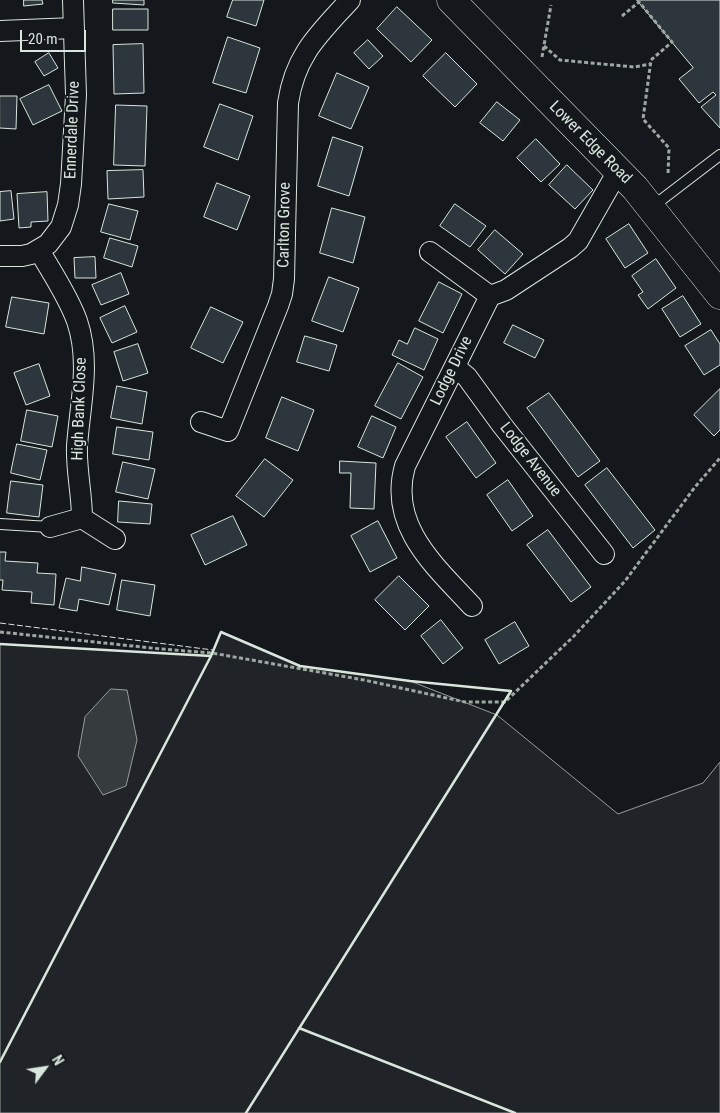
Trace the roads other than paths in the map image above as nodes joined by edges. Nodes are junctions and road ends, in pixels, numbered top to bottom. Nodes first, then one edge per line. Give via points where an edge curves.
1 (73, 0) edge
2 (350, 0) edge
3 (451, 0) edge
4 (74, 28) junction
5 (0, 31) edge
6 (720, 155) edge
7 (618, 171) junction
8 (659, 201) junction
9 (39, 250) junction
10 (430, 252) dead end
11 (0, 256) edge
12 (490, 296) junction
13 (720, 296) edge
14 (455, 367) junction
15 (201, 422) dead end
16 (82, 518) junction
17 (0, 524) edge
18 (50, 527) joint
19 (115, 538) dead end
20 (604, 554) dead end
21 (472, 606) dead end

1 - 4 street, Ennerdale Drive
2 - 15 street, Carlton Grove via 306,50 291,84 284,279 278,306 228,431
3 - 7 street, Lower Edge Road
4 - 5 street
4 - 9 street, Ennerdale Drive via 76,95 70,195 61,227
6 - 8 lane
7 - 8 street, Lower Edge Road
7 - 12 street via 578,241 506,290
8 - 13 street, Lower Edge Road
9 - 11 street via 22,256
9 - 16 street, High Bank Close via 77,320 81,336 84,372 77,447
10 - 12 street
12 - 14 street, Lodge Drive
14 - 20 street, Lodge Avenue via 467,377
14 - 21 street, Lodge Drive via 405,466 402,494 416,543
16 - 18 street
16 - 19 street
17 - 18 lane

